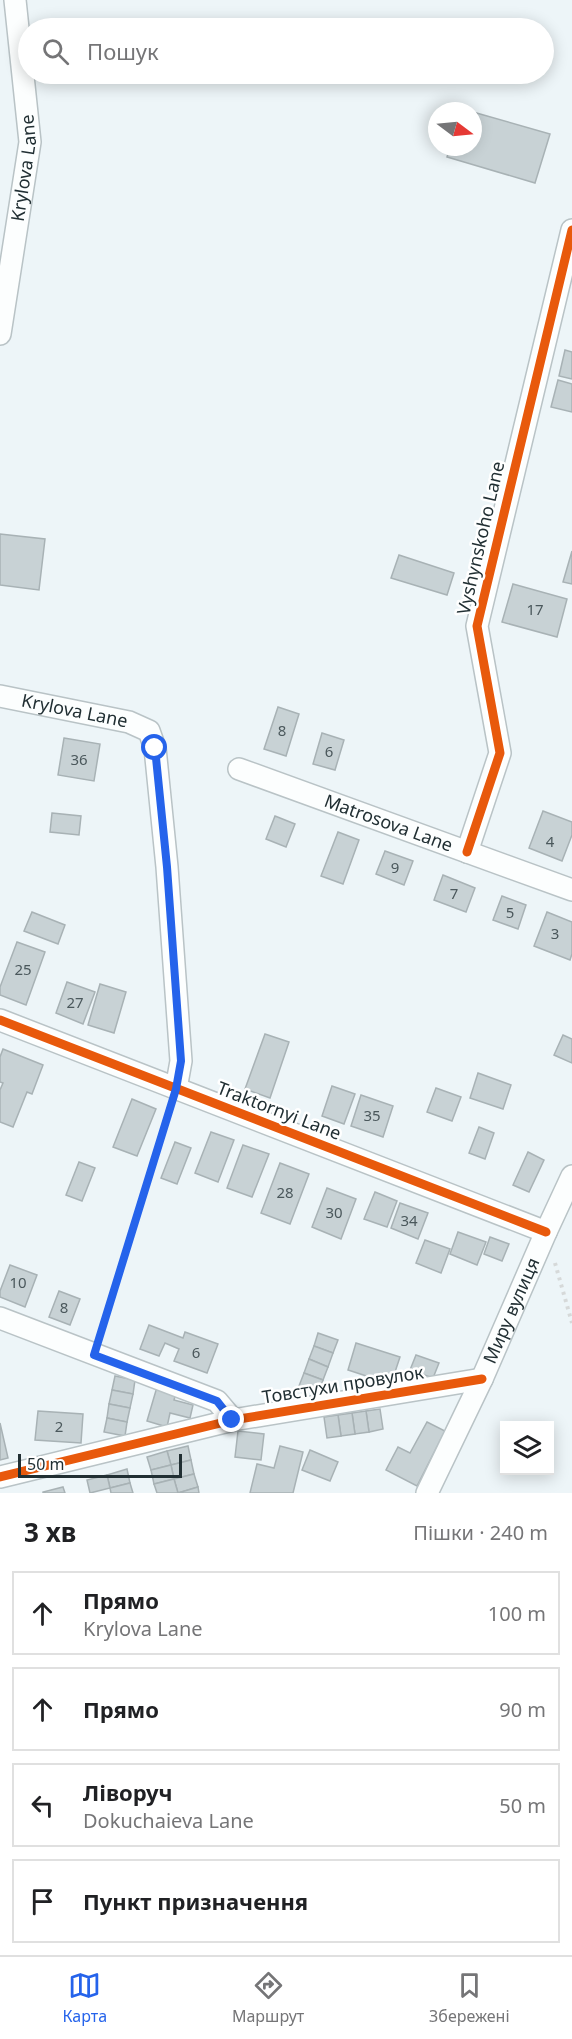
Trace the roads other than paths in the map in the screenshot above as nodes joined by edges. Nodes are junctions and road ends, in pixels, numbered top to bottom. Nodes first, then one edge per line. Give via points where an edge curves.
1 (15, 0) edge
2 (18, 28) edge
3 (24, 84) edge
4 (572, 230) edge
5 (0, 334) edge
6 (0, 696) edge
7 (239, 769) dead end
8 (467, 852) junction
9 (572, 890) edge
10 (0, 1020) edge
11 (176, 1089) junction
12 (572, 1176) edge
13 (567, 1201) edge
14 (546, 1232) junction
15 (0, 1318) edge
16 (482, 1379) junction
17 (232, 1420) junction
18 (0, 1477) edge
19 (427, 1493) edge

1 - 2 street, Krylova Lane
3 - 5 street, Krylova Lane via 30,142
4 - 8 street, Vyshynskoho Lane via 477,626 500,753
6 - 11 street, Krylova Lane via 129,722 149,731 155,748 167,867 181,1061
7 - 8 street, Matrosova Lane
8 - 9 street, Matrosova Lane
10 - 11 street, Traktornyi Lane
11 - 14 street, Traktornyi Lane
12 - 13 street, Миру вулиця
13 - 14 street, Миру вулиця
14 - 16 street, Миру вулиця
15 - 17 street via 217,1401
16 - 17 street, Товстухи провулок
16 - 19 street, Миру вулиця
17 - 18 street, Товстухи провулок

